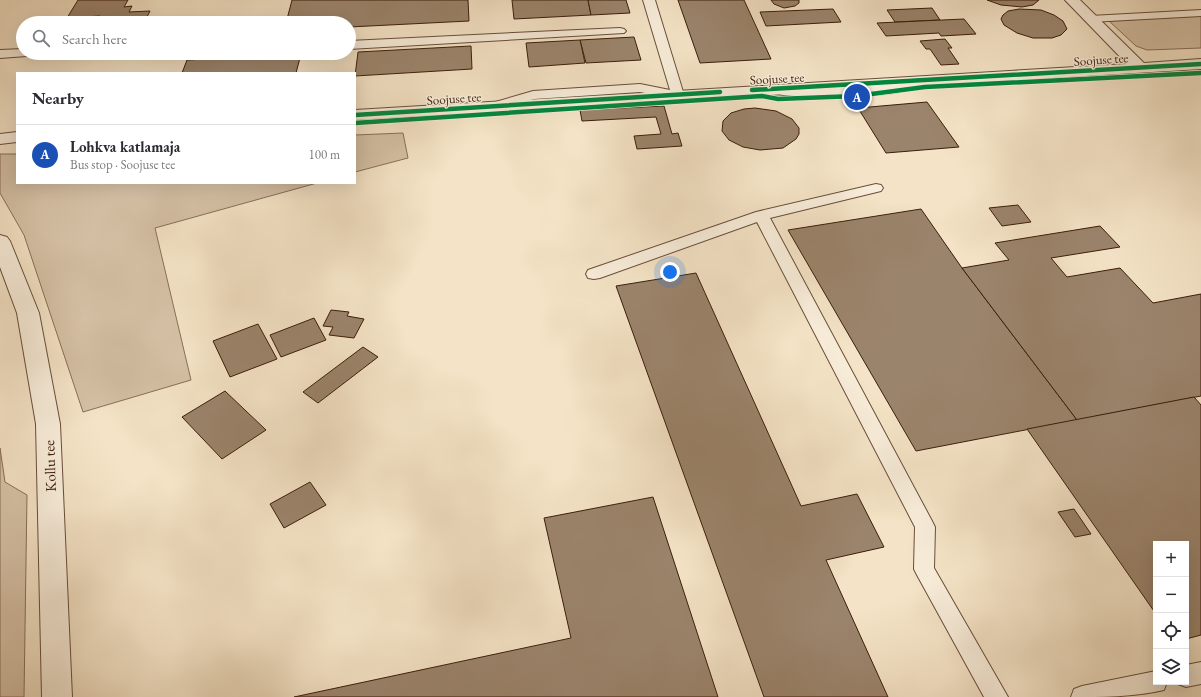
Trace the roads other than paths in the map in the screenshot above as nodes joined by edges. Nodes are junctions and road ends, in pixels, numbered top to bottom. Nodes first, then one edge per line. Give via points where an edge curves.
1 (649, 0) edge
2 (1072, 0) edge
3 (1201, 13) edge
4 (1090, 18) junction
5 (620, 31) dead end
6 (356, 45) edge
7 (16, 53) edge
8 (0, 54) edge
9 (1201, 64) edge
10 (1139, 67) junction
11 (678, 94) junction
12 (356, 115) edge
13 (16, 138) edge
14 (0, 139) edge
15 (876, 188) dead end
16 (761, 215) junction
17 (0, 242) edge
18 (594, 274) dead end
19 (1201, 673) edge
20 (1189, 675) edge
21 (1153, 683) edge
22 (56, 697) edge
23 (997, 697) edge
24 (1082, 697) edge

1 - 11 lane
2 - 4 street
3 - 4 lane
4 - 10 street
5 - 6 lane
7 - 8 lane
9 - 10 street, Soojuse tee
10 - 11 street, Soojuse tee
11 - 12 street, Soojuse tee
13 - 14 street
15 - 16 lane
16 - 18 lane
16 - 23 lane via 925,526 924,569
17 - 22 street, Kollu tee via 28,313 48,424
19 - 20 lane
21 - 24 lane

